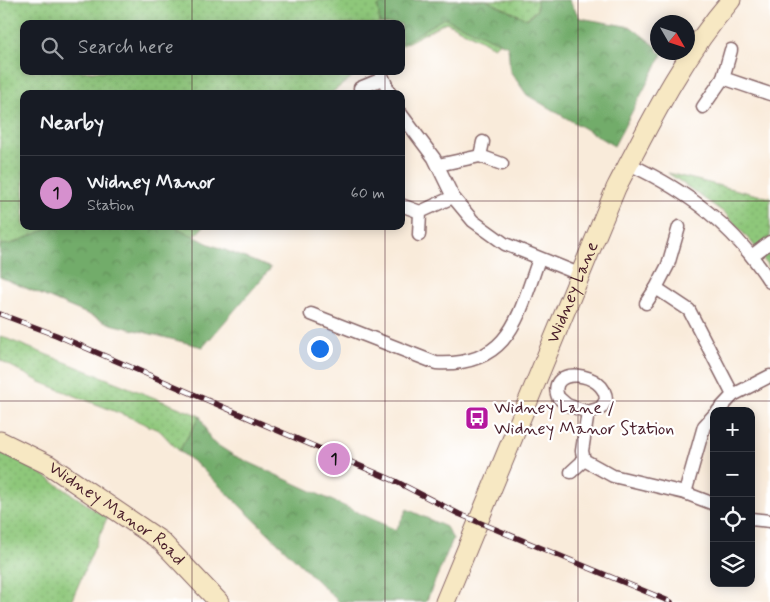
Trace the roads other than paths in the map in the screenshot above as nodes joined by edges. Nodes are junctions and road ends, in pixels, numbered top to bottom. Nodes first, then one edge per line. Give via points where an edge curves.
1 (724, 2) edge
2 (731, 50) dead end
3 (381, 75) edge
4 (723, 78) junction
5 (360, 88) dead end
6 (388, 90) edge
7 (770, 94) edge
8 (703, 108) dead end
9 (405, 120) edge
10 (483, 142) dead end
11 (480, 156) junction
12 (502, 164) dead end
13 (629, 164) junction
14 (438, 165) junction
15 (453, 197) junction
16 (405, 206) edge
17 (420, 212) junction
18 (679, 227) dead end
19 (419, 235) dead end
20 (770, 242) edge
21 (753, 255) junction
22 (539, 259) junction
23 (579, 274) junction
24 (770, 282) edge
25 (656, 288) junction
26 (646, 303) dead end
27 (311, 314) dead end
28 (770, 376) edge
29 (732, 395) junction
30 (722, 407) edge
31 (588, 412) dead end
32 (710, 419) edge
33 (0, 441) edge
34 (584, 460) junction
35 (571, 472) dead end
36 (684, 493) junction
37 (710, 503) edge
38 (755, 520) edge
39 (770, 522) edge
40 (219, 602) edge
41 (445, 602) edge

1 - 13 street, Widney Lane via 682,66
2 - 4 street
3 - 5 street
3 - 6 street
4 - 7 street
4 - 8 street
9 - 14 street
10 - 11 street
11 - 12 street
11 - 14 street
13 - 21 street via 660,178 707,210
13 - 23 street, Widney Lane
14 - 15 street
15 - 17 street
15 - 22 street via 489,234
16 - 17 street
17 - 19 street
18 - 25 street via 678,250
20 - 21 street
21 - 24 street
22 - 23 street
22 - 27 street via 510,333 488,353 473,361 436,363 335,318
23 - 41 street, Widney Lane
25 - 26 street
25 - 29 street via 689,310
28 - 29 street
29 - 30 street
31 - 34 street via 582,451
32 - 36 street via 704,426
33 - 40 street, Widney Manor Road via 63,474 161,541
34 - 35 street
34 - 36 street via 613,476
36 - 37 street
38 - 39 street

